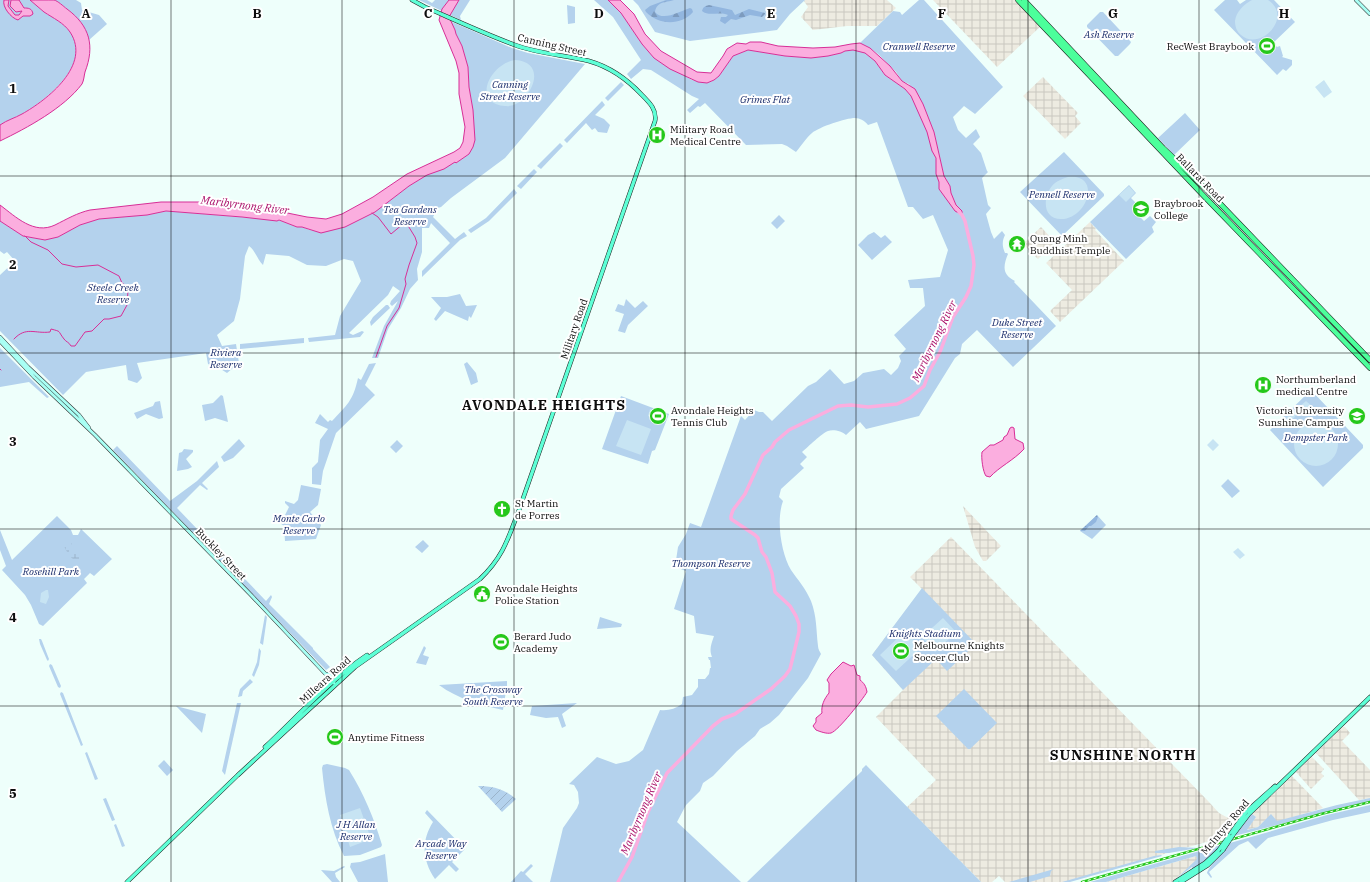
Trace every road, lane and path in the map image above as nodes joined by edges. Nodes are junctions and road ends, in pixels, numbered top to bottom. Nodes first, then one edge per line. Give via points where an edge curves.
1 (412, 0) edge
2 (1018, 0) edge
3 (1024, 0) edge
4 (1356, 0) edge
5 (1370, 14) edge
6 (655, 115) joint
7 (0, 337) edge
8 (0, 341) edge
9 (1370, 360) edge
10 (1370, 368) edge
11 (95, 435) junction
12 (505, 548) joint
13 (434, 611) junction
14 (327, 674) junction
15 (339, 677) junction
16 (334, 683) junction
17 (320, 695) junction
18 (1370, 697) edge
19 (238, 775) junction
20 (1231, 835) junction
21 (127, 882) edge
22 (1175, 882) edge
23 (1181, 882) edge

1 - 6 main road, Canning Street via 520,47 590,61 605,67 635,88 652,106
2 - 10 highway, Ballarat Road
3 - 9 highway, Ballarat Road via 1163,148 1207,190
4 - 5 main road
6 - 12 main road, Military Road
7 - 11 main road, Buckley Street via 79,415
8 - 11 main road, Buckley Street
11 - 14 main road, Buckley Street
12 - 13 main road, Milleara Road via 480,578
13 - 15 main road, Milleara Road via 353,664
13 - 16 main road, Milleara Road
14 - 15 main road
14 - 16 main road, Buckley Street
14 - 17 main road via 328,683
15 - 16 main road, Milleara Road
16 - 17 main road, Milleara Road
16 - 19 main road, Milleara Road
17 - 19 main road, Milleara Road
18 - 20 main road, McIntyre Road via 1284,779 1247,810
19 - 21 main road, Milleara Road
20 - 22 main road, McIntyre Road, bridge via 1205,863
20 - 23 main road, McIntyre Road, bridge via 1223,850 1208,865

